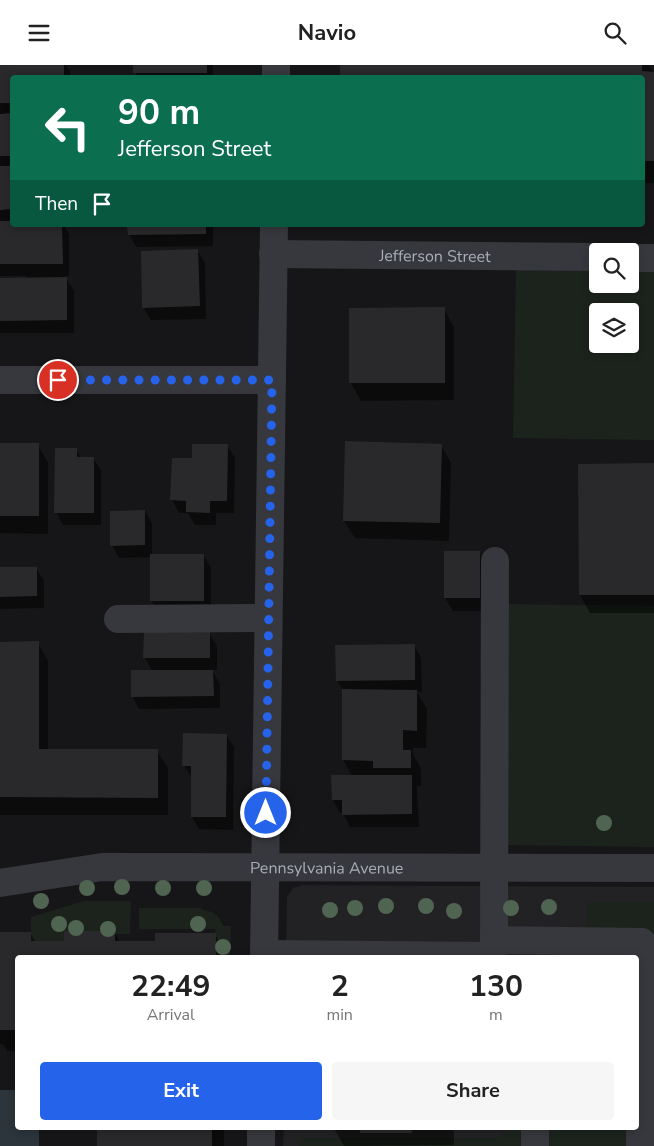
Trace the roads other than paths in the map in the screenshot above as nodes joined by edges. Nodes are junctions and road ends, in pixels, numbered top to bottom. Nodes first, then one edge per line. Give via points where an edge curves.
1 (274, 227) edge
2 (274, 254) junction
3 (589, 257) edge
4 (639, 258) edge
5 (654, 258) edge
6 (0, 380) edge
7 (272, 380) junction
8 (495, 561) dead end
9 (268, 618) junction
10 (118, 619) dead end
11 (265, 867) junction
12 (494, 868) junction
13 (654, 868) edge
14 (0, 883) edge
15 (538, 949) edge
16 (481, 951) edge
17 (264, 955) edge
18 (307, 955) edge
19 (261, 1130) edge
20 (536, 1130) edge
21 (261, 1146) edge
22 (535, 1146) edge
23 (640, 1146) edge

1 - 2 street
2 - 3 street, Jefferson Street
2 - 7 street
4 - 5 street
6 - 7 street
7 - 9 street
8 - 12 street
9 - 10 street
9 - 11 street
11 - 12 street, Pennsylvania Avenue
11 - 14 street, Pennsylvania Avenue via 102,867
11 - 17 street
12 - 13 street, Pennsylvania Avenue
12 - 16 street
15 - 16 street
15 - 23 street via 642,942
16 - 18 street
19 - 21 street
20 - 22 street

